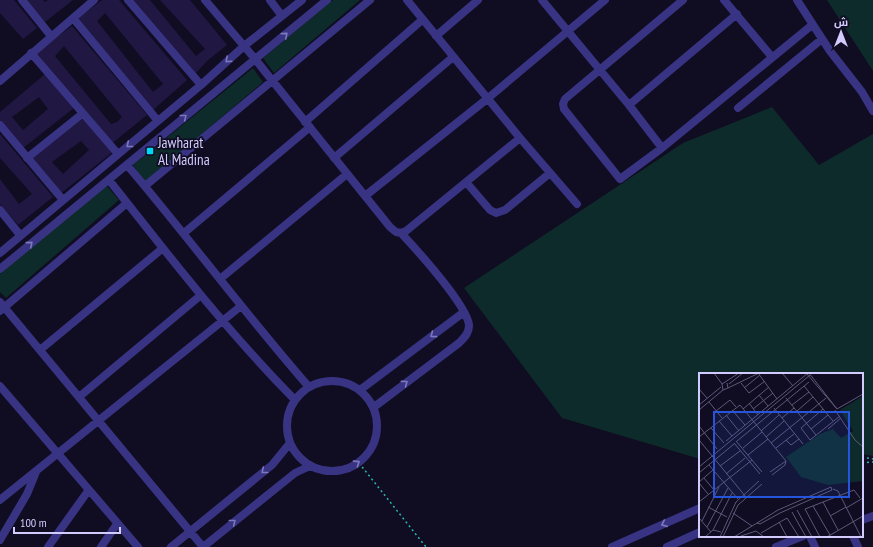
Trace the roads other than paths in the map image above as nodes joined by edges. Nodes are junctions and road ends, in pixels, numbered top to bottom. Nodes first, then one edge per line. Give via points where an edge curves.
1 (22, 0) edge
2 (94, 0) edge
3 (128, 0) edge
4 (205, 0) edge
5 (270, 0) edge
6 (302, 0) edge
7 (327, 0) edge
8 (370, 0) edge
9 (407, 0) edge
10 (477, 0) edge
11 (542, 0) edge
12 (605, 0) edge
13 (683, 0) edge
14 (724, 0) edge
15 (797, 0) edge
16 (737, 14) junction
17 (282, 16) junction
18 (73, 18) junction
19 (422, 20) junction
20 (812, 25) junction
21 (567, 31) junction
22 (51, 36) junction
23 (436, 36) junction
24 (822, 39) junction
25 (244, 46) junction
26 (31, 53) junction
27 (453, 57) junction
28 (772, 57) junction
29 (255, 59) junction
30 (600, 70) junction
31 (0, 81) edge
32 (272, 82) junction
33 (202, 85) junction
34 (488, 99) junction
35 (629, 105) junction
36 (738, 108) dead end
37 (873, 111) edge
38 (82, 114) junction
39 (158, 121) junction
40 (0, 125) edge
41 (307, 125) junction
42 (520, 138) junction
43 (662, 148) junction
44 (118, 154) junction
45 (27, 158) junction
46 (334, 158) junction
47 (127, 165) junction
48 (550, 173) junction
49 (347, 174) junction
50 (109, 180) junction
51 (466, 182) junction
52 (145, 186) junction
53 (365, 196) junction
54 (63, 200) junction
55 (127, 203) junction
56 (577, 204) dead end
57 (0, 210) edge
58 (184, 233) junction
59 (401, 234) junction
60 (20, 235) junction
61 (163, 248) junction
62 (0, 253) edge
63 (0, 269) edge
64 (220, 279) junction
65 (201, 295) junction
66 (241, 306) junction
67 (2, 307) edge
68 (464, 312) junction
69 (223, 320) junction
70 (40, 350) junction
71 (0, 386) edge
72 (309, 387) junction
73 (360, 390) junction
74 (79, 397) junction
75 (295, 400) junction
76 (374, 407) junction
77 (99, 421) junction
78 (290, 443) junction
79 (57, 454) junction
80 (310, 466) junction
81 (36, 471) junction
82 (88, 491) junction
83 (0, 500) edge
84 (699, 508) edge
85 (873, 516) edge
86 (863, 520) edge
87 (117, 524) junction
88 (190, 531) junction
89 (699, 532) edge
90 (801, 537) edge
91 (810, 537) edge
92 (853, 537) edge
93 (0, 540) edge
94 (48, 547) edge
95 (101, 547) edge
96 (138, 547) edge
97 (171, 547) edge
98 (203, 547) edge
99 (612, 547) edge
100 (667, 547) edge
101 (776, 547) edge
102 (815, 547) edge
103 (858, 547) edge

1 - 22 street
2 - 18 street
3 - 33 street
4 - 25 street
5 - 17 street
6 - 17 street
29 -> 7 street
8 - 32 street
9 - 19 street
10 - 23 street
11 - 21 street
12 - 21 street
13 - 30 street
14 - 16 street
15 - 20 street
16 - 28 street
16 - 35 street
17 - 25 street
18 - 22 street
18 - 39 street
19 - 23 street
19 - 41 street
20 - 24 street
20 - 28 street
21 - 30 street
21 - 34 street
22 - 26 street
23 - 27 street
24 - 36 street
24 - 37 street via 862,92
25 - 29 street
25 -> 33 street
26 - 31 street
26 - 38 street
27 - 34 street
27 - 46 street
28 - 43 street
29 - 32 street
47 -> 29 street
30 - 35 street
30 - 43 street via 565,99 564,109 620,179
32 - 41 street
32 - 52 street
33 - 39 street
34 - 42 street
34 - 53 street
35 - 43 street
38 - 44 street
38 - 45 street
39 -> 44 street
40 - 45 street
41 - 46 street
41 - 58 street
42 - 48 street
42 - 51 street
44 - 54 street
45 - 54 street
46 - 49 street
47 - 50 street
47 - 52 street
48 - 51 street via 505,210 496,213 490,210
48 - 56 street
49 - 53 street
49 - 64 street
50 - 55 street
63 -> 50 street
51 - 59 street
52 - 58 street
53 - 59 street via 390,227
54 - 60 street
55 - 61 street
55 - 67 street
57 - 60 street
58 - 64 street
59 - 68 street via 445,284
60 - 62 street
61 - 65 street
61 - 70 street
64 - 66 street
65 - 69 street
65 - 74 street
66 - 69 street
66 - 72 street
67 - 70 street
68 -> 73 street
76 -> 68 street via 467,335 469,329
69 - 75 street
69 - 77 street
70 - 74 street
71 - 79 street
72 - 73 street via 321,382 335,381 348,383
72 - 75 street
73 - 76 street
74 - 77 street
75 - 78 street via 287,420
80 -> 76 street via 330,472 345,470 359,463 370,452 377,438 378,422
77 - 79 street
77 - 88 street
78 - 80 street via 295,452
78 -> 88 street via 272,465
79 - 81 street
79 - 82 street
98 -> 80 street via 295,473
81 - 83 street
81 - 93 street via 27,494
82 - 87 street
82 - 94 street
84 -> 99 street
85 - 86 street
87 - 95 street
87 - 96 street
88 - 97 street
88 - 98 street
89 - 100 street
90 - 101 street
91 - 102 street
92 - 103 street

